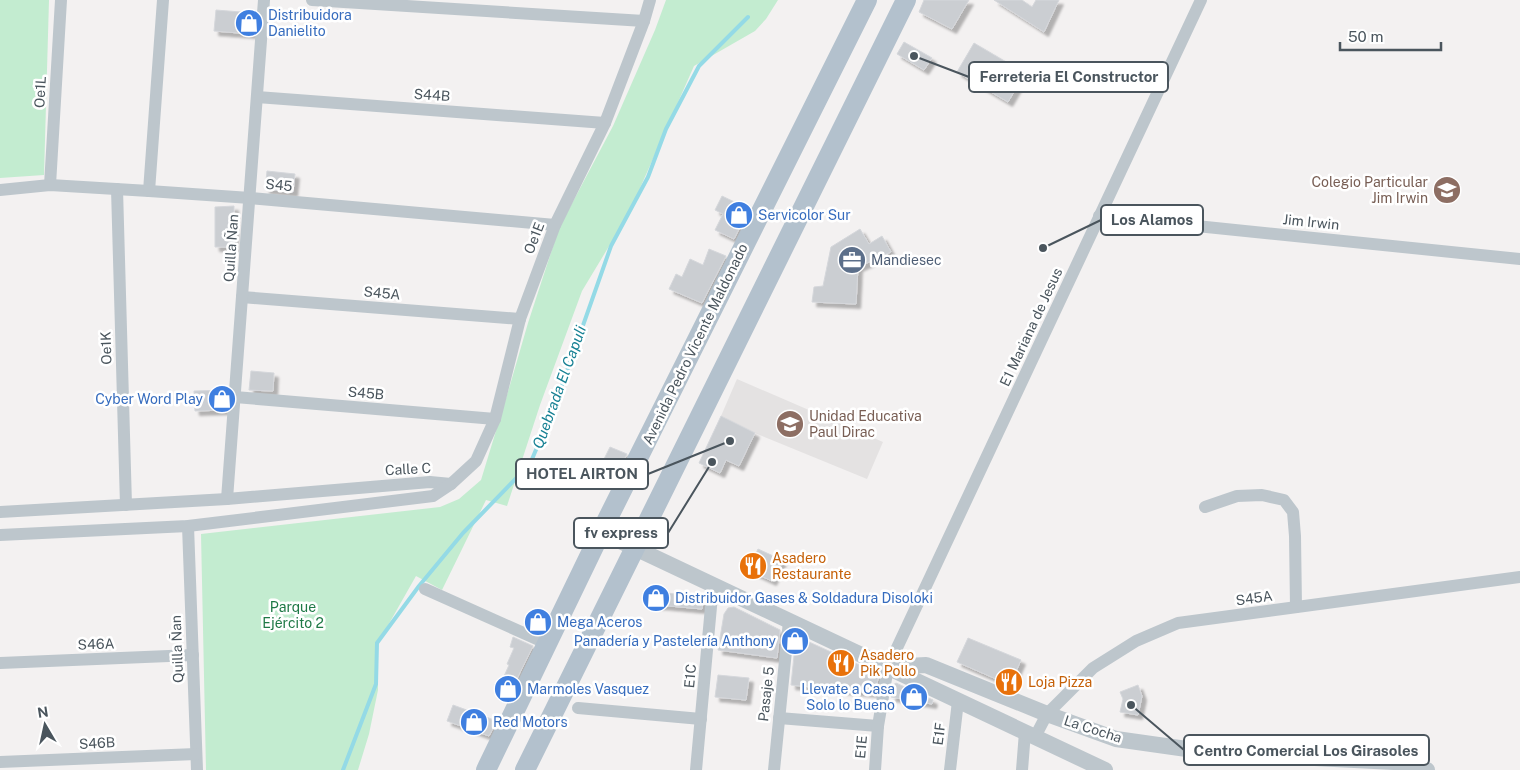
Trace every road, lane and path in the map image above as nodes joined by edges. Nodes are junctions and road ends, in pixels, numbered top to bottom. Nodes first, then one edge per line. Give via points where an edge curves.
1 (61, 0) edge
2 (162, 0) edge
3 (264, 0) edge
4 (312, 0) edge
5 (650, 0) edge
6 (866, 0) edge
7 (906, 0) edge
8 (1202, 0) edge
9 (644, 21) junction
10 (257, 97) junction
11 (605, 123) junction
12 (50, 185) junction
13 (0, 190) edge
14 (117, 190) junction
15 (149, 191) junction
16 (250, 198) junction
17 (1099, 216) junction
18 (555, 225) junction
19 (1520, 259) edge
20 (242, 297) junction
21 (520, 319) junction
22 (235, 397) junction
23 (495, 419) junction
24 (451, 484) junction
25 (227, 498) junction
26 (126, 505) junction
27 (1205, 507) dead end
28 (0, 512) edge
29 (188, 526) junction
30 (601, 532) junction
31 (0, 535) edge
32 (634, 547) junction
33 (1520, 577) edge
34 (713, 585) junction
35 (425, 589) dead end
36 (1296, 607) junction
37 (789, 621) junction
38 (548, 644) junction
39 (192, 655) junction
40 (0, 663) edge
41 (888, 667) junction
42 (958, 701) junction
43 (578, 708) dead end
44 (1047, 714) junction
45 (779, 718) junction
46 (701, 719) junction
47 (878, 726) junction
48 (1030, 735) junction
49 (196, 754) junction
50 (0, 762) edge
51 (1097, 768) edge
52 (197, 770) edge
53 (486, 770) edge
54 (525, 770) edge
55 (696, 770) edge
56 (774, 770) edge
57 (875, 770) edge
58 (950, 770) edge
59 (1022, 770) edge
60 (1428, 770) edge

1 - 12 street, Oe1L
2 - 15 street
3 - 10 street, Quilla Ñan
4 - 9 street
5 - 9 street, Oe1E
6 - 30 main road, Avenida Pedro Vicente Maldonado
7 - 32 main road
8 - 17 street, E1 Mariana de Jesus
9 - 11 street, Oe1E
10 - 11 street, S44B
10 - 16 street, Quilla Ñan
11 - 18 street, Oe1E
12 - 13 street, S45
12 - 14 street, S45
14 - 15 street, S45
14 - 26 street, Oe1K
15 - 16 street, S45
16 - 18 street, S45
16 - 20 street, Quilla Ñan
17 - 19 street, Jim Irwin
17 - 41 street, E1 Mariana de Jesus
18 - 21 street, Oe1E
20 - 21 street, S45A
20 - 22 street, Quilla Ñan
21 - 23 street, Oe1E
22 - 23 street, S45B
22 - 25 street, Quilla Ñan
23 - 24 street, Oe1E via 476,461
24 - 25 street, Calle C via 430,482
24 - 29 street, Calle C via 433,496
25 - 26 street, Calle C
26 - 28 street, Calle C
27 - 36 street via 1236,496 1262,495 1284,500 1293,512 1294,520
29 - 31 street, Calle C
29 - 39 street, Quilla Ñan
30 - 32 street, La Cocha
30 - 38 main road, Avenida Pedro Vicente Maldonado
32 - 34 street, La Cocha
32 - 54 main road
33 - 36 street, S45A
34 - 37 street, La Cocha
34 - 46 street, E1C
35 - 38 street
36 - 44 street, S45A via 1178,623 1136,641 1093,668
37 - 41 street, La Cocha
37 - 45 street, Pasaje 5
38 - 53 main road, Avenida Pedro Vicente Maldonado
39 - 40 street, S46A
39 - 49 street, Quilla Ñan
41 - 42 street, La Cocha
41 - 44 street, La Cocha via 926,665
41 - 47 street, E1E
42 - 48 street, La Cocha
42 - 58 street, E1F
43 - 46 street
44 - 48 street, S45A
44 - 60 street, La Cocha via 1116,739 1215,753 1394,762
45 - 47 street
45 - 56 street, Pasaje 5
46 - 55 street, E1C
47 - 57 street, E1E
48 - 51 street, La Cocha
48 - 59 street
49 - 50 street, S46B
49 - 52 street, Quilla Ñan

